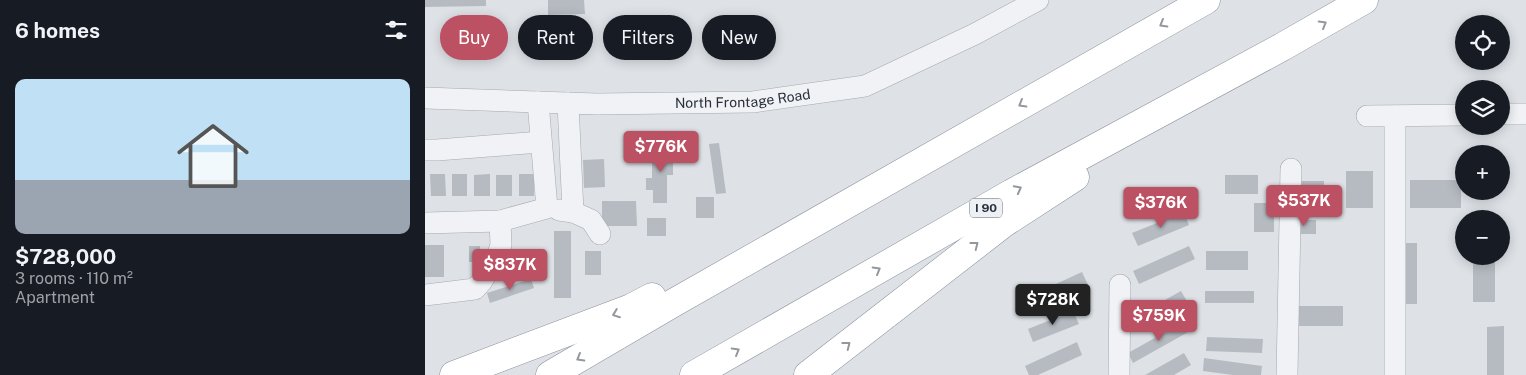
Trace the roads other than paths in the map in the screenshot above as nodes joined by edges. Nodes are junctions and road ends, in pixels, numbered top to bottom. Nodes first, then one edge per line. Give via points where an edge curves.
1 (1038, 0) edge
2 (1206, 0) edge
3 (1364, 0) edge
4 (1282, 47) junction
5 (425, 98) edge
6 (538, 102) junction
7 (568, 103) junction
8 (1510, 114) edge
9 (1526, 114) edge
10 (1455, 115) edge
11 (1367, 116) dead end
12 (1395, 116) junction
13 (541, 142) junction
14 (425, 150) edge
15 (926, 159) junction
16 (1291, 169) dead end
17 (547, 208) junction
18 (573, 212) junction
19 (500, 221) junction
20 (425, 223) edge
21 (600, 234) dead end
22 (1120, 285) dead end
23 (425, 295) edge
24 (454, 375) edge
25 (550, 375) edge
26 (694, 375) edge
27 (808, 375) edge
28 (1119, 375) edge
29 (1287, 375) edge
30 (1395, 375) edge

1 - 7 street, North Frontage Road via 865,86 753,102
2 -> 15 highway
4 -> 3 highway, I 90
26 -> 4 highway, I 90 via 1011,193
27 -> 4 highway via 1004,223
5 - 6 street, North Frontage Road
6 - 7 street, North Frontage Road
6 - 13 street
7 - 18 street
8 - 9 street
10 - 12 street
11 - 12 street
12 - 30 street
13 - 14 street
13 - 17 street
15 -> 24 highway via 631,308
15 -> 25 highway
16 - 29 street
17 - 18 street
17 - 19 street
18 - 21 street via 591,220
19 - 20 street
19 - 23 street via 501,245 497,257 475,289
22 - 28 street

